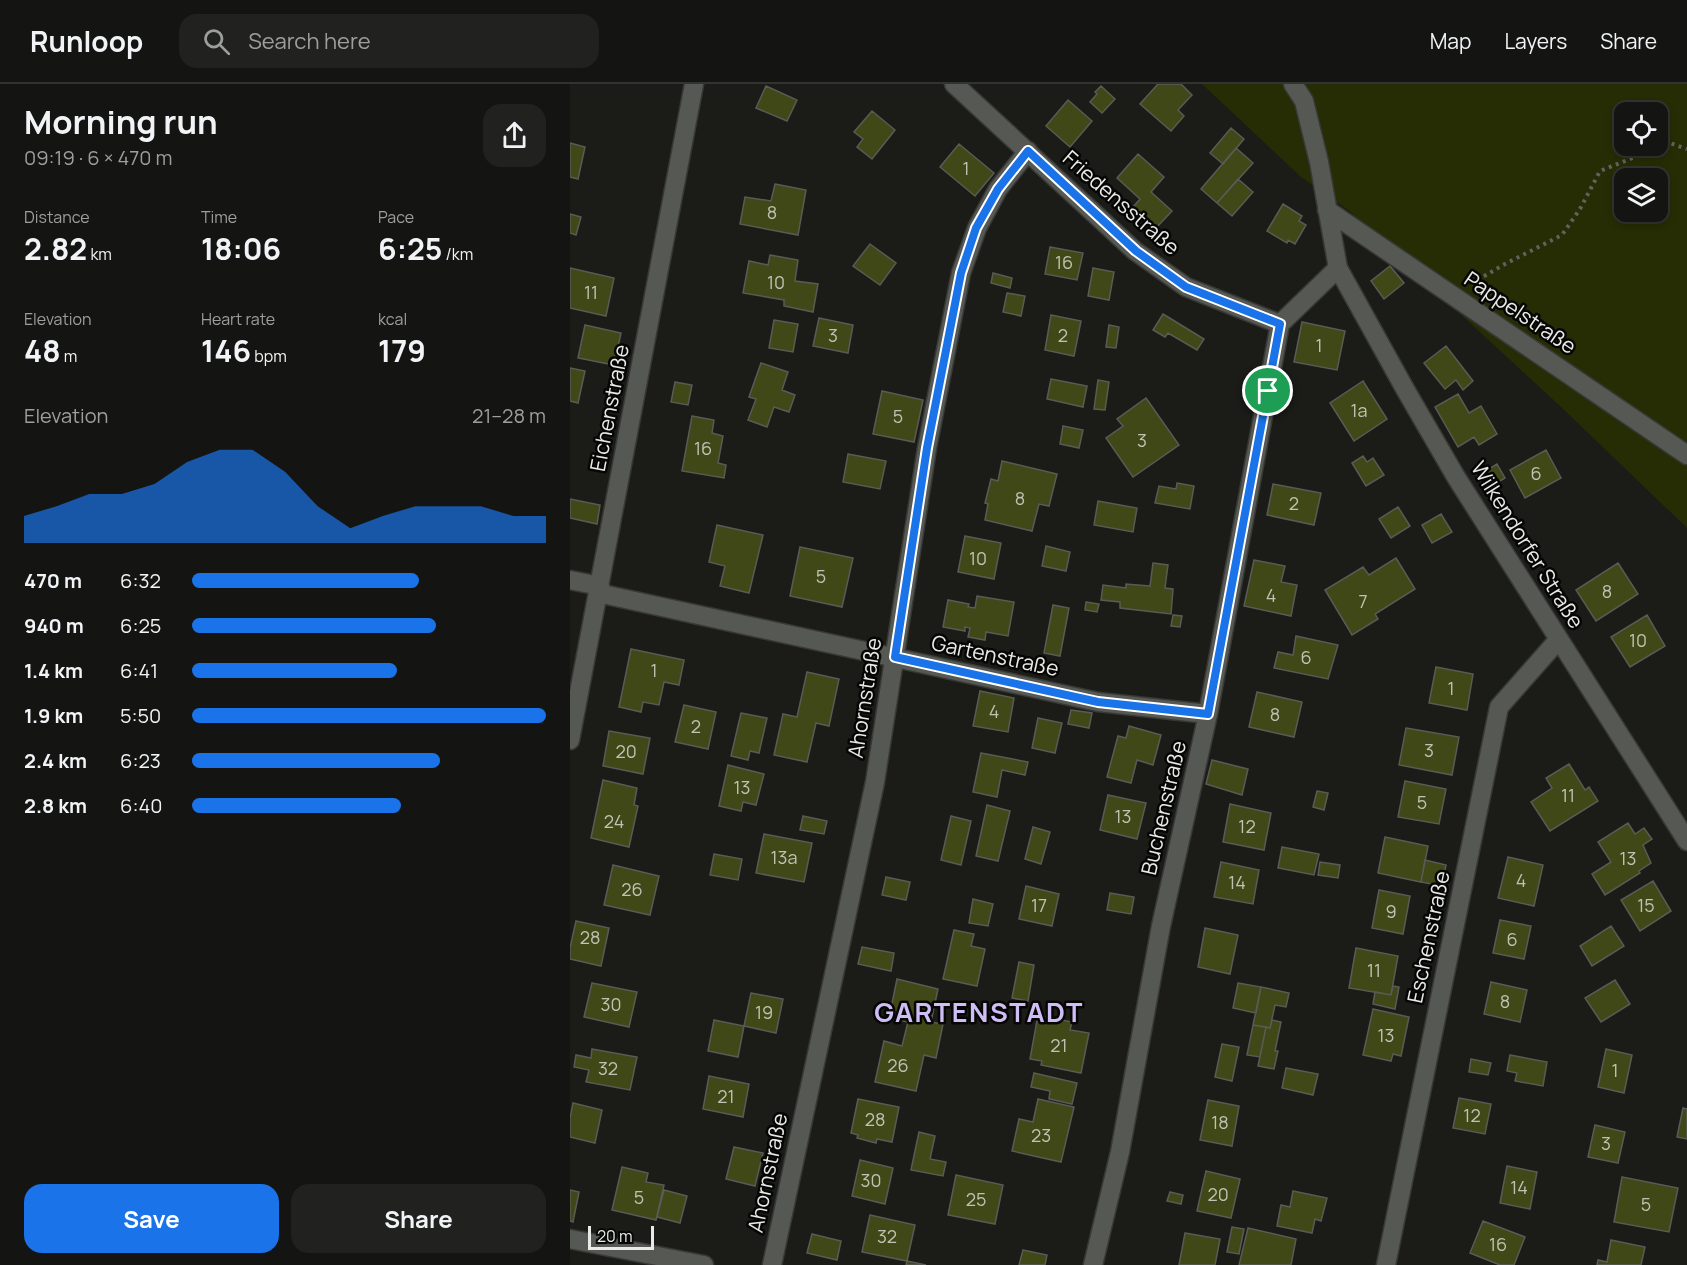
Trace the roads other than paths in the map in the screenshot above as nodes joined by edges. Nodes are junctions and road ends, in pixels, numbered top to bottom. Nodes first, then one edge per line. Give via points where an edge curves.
1 (694, 84) edge
2 (954, 84) edge
3 (1293, 84) edge
4 (1028, 151) junction
5 (1327, 210) junction
6 (1338, 268) junction
7 (1280, 324) junction
8 (1687, 454) edge
9 (570, 580) edge
10 (599, 590) junction
11 (1559, 639) junction
12 (895, 657) junction
13 (1208, 714) junction
14 (570, 740) edge
15 (1687, 842) edge
16 (570, 1239) edge
17 (704, 1265) edge
18 (772, 1265) edge
19 (1093, 1265) edge
20 (1386, 1265) edge

1 - 10 street, Eichenstraße
2 - 4 street, Friedensstraße
3 - 5 street, Wilkendorfer Straße via 1304,101
4 - 7 street, Friedensstraße via 1136,251 1186,287
4 - 12 street, Ahornstraße via 998,189 976,228 961,273 927,448
5 - 6 street, Wilkendorfer Straße
5 - 8 street, Pappelstraße
6 - 7 street
6 - 11 street, Wilkendorfer Straße via 1456,477
7 - 13 street, Buchenstraße
9 - 10 street, Gartenstraße
10 - 12 street, Gartenstraße
10 - 14 street, Eichenstraße
11 - 15 street, Wilkendorfer Straße
11 - 20 street, Eschenstraße via 1499,707
12 - 13 street, Gartenstraße via 1098,702
12 - 18 street, Ahornstraße via 874,782
13 - 19 street, Buchenstraße via 1161,926 1120,1152
16 - 17 street

